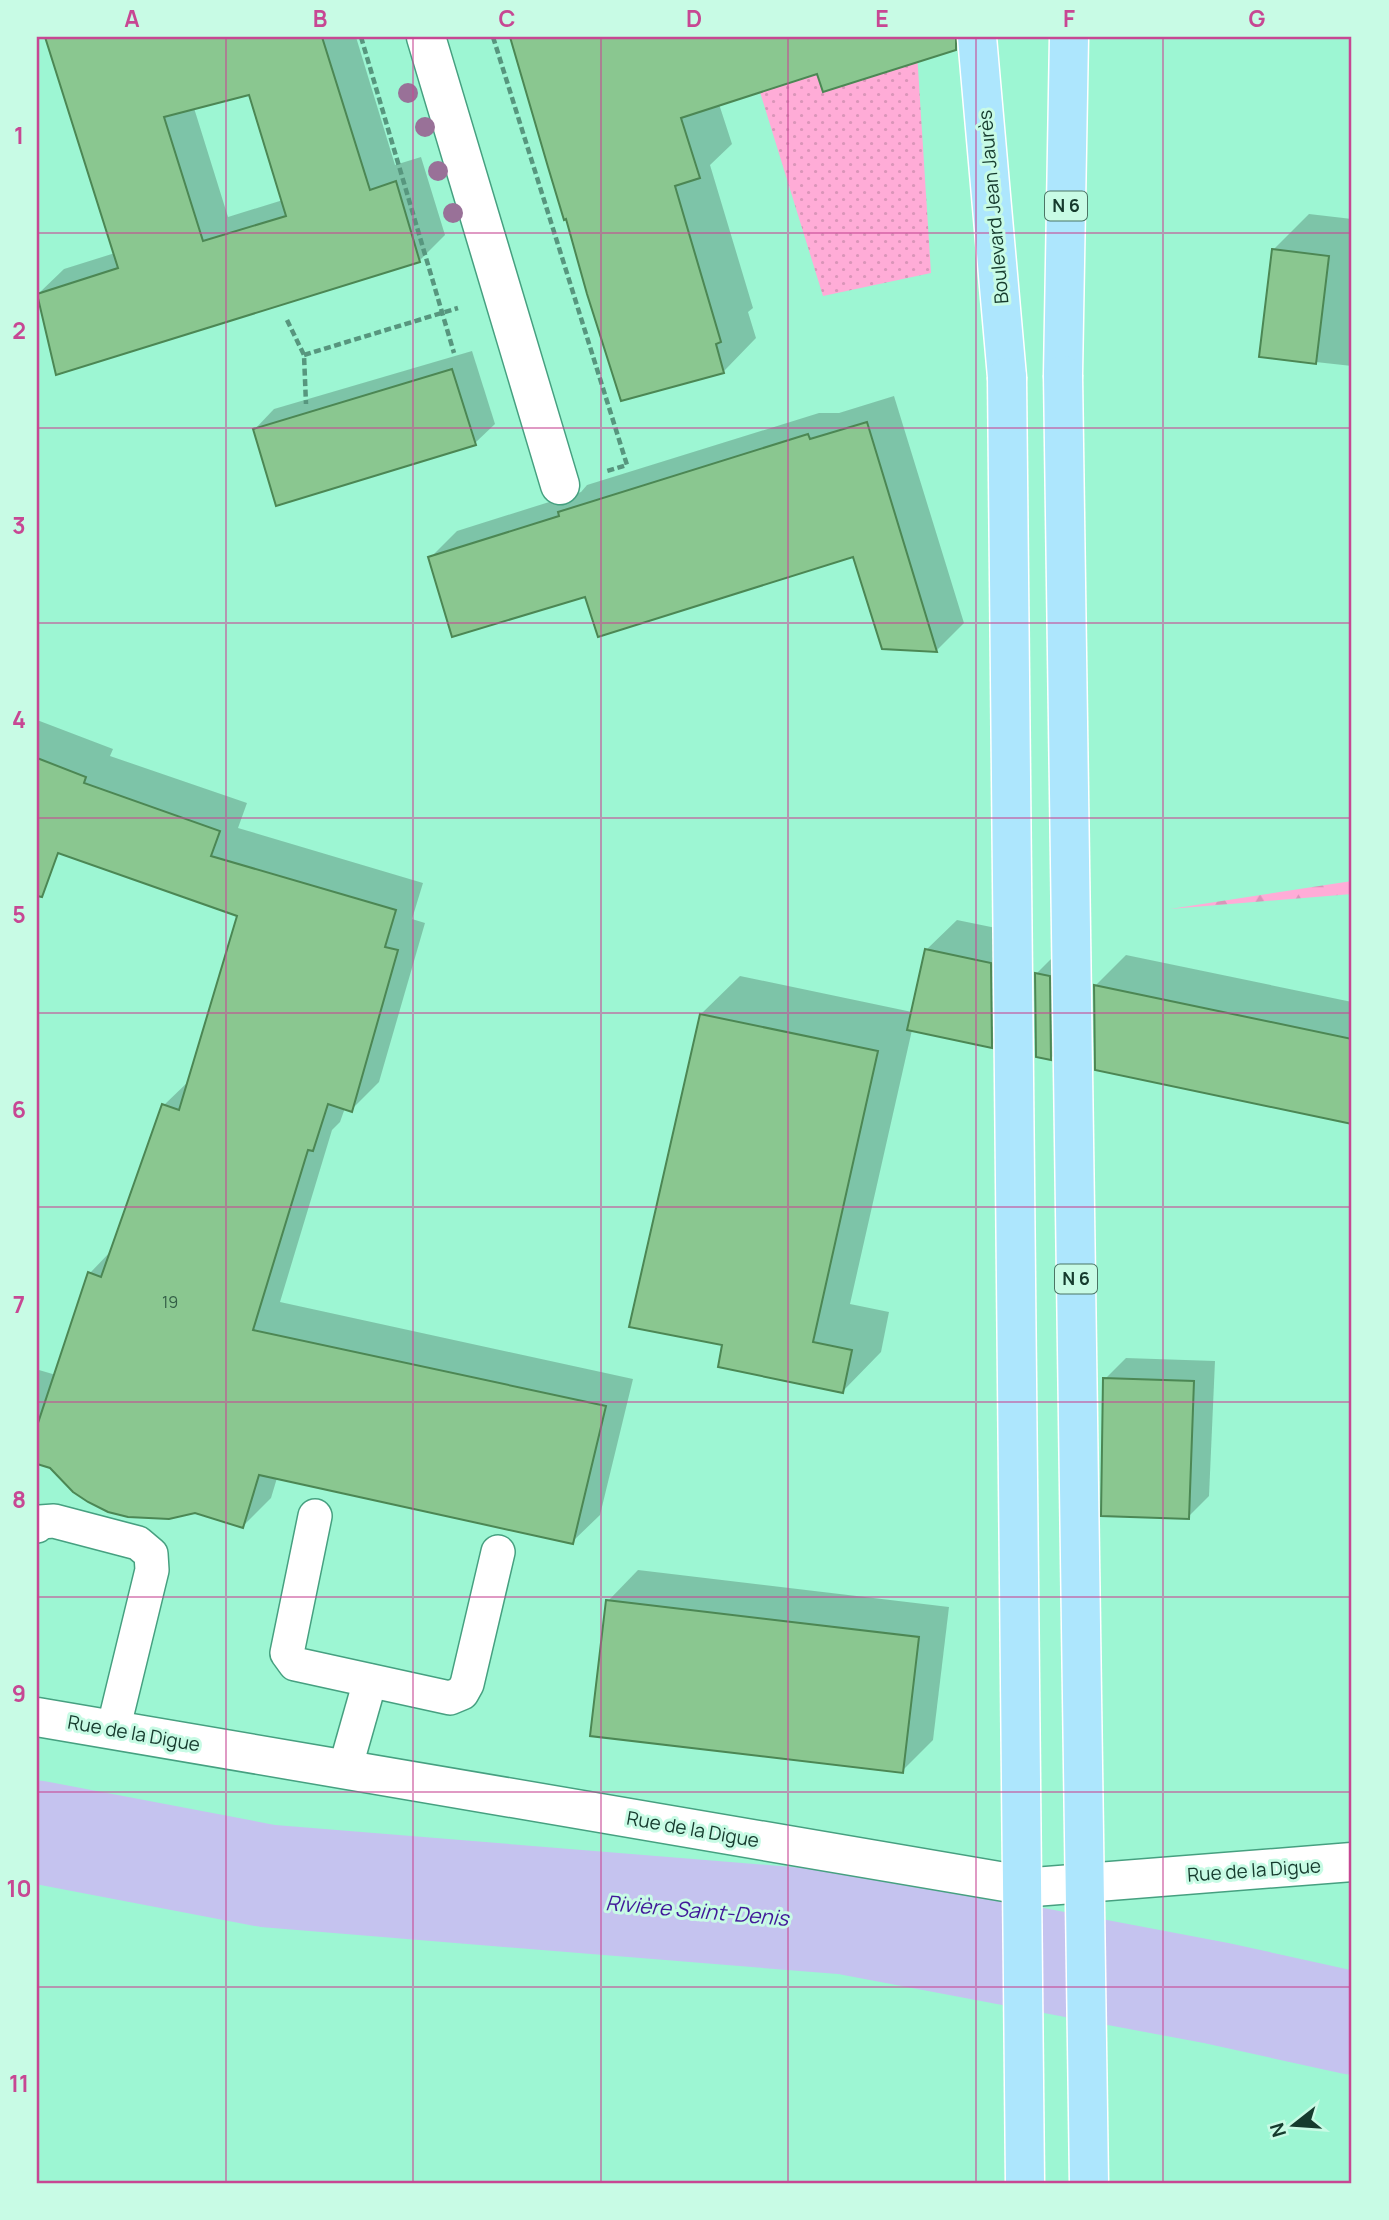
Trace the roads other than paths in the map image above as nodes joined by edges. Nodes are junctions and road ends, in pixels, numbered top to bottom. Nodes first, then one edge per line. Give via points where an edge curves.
1 (426, 37) edge
2 (977, 37) edge
3 (1069, 37) edge
4 (560, 485) dead end
5 (315, 1516) dead end
6 (37, 1526) edge
7 (498, 1552) dead end
8 (370, 1681) junction
9 (37, 1717) edge
10 (113, 1730) junction
11 (345, 1769) junction
12 (1352, 1862) edge
13 (1025, 2183) edge
14 (1089, 2183) edge

1 - 4 street
2 - 13 main road, Boulevard Jean Jaurès, bridge via 1007,377
3 - 14 main road, N 6, bridge via 1063,375
5 - 8 lane via 287,1653 295,1664
6 - 10 lane via 54,1521 138,1543 150,1554 152,1570
7 - 8 lane via 462,1693 450,1698
8 - 11 lane
9 - 10 street, Rue de la Digue
10 - 11 street, Rue de la Digue
11 - 12 street, Rue de la Digue via 1034,1887

